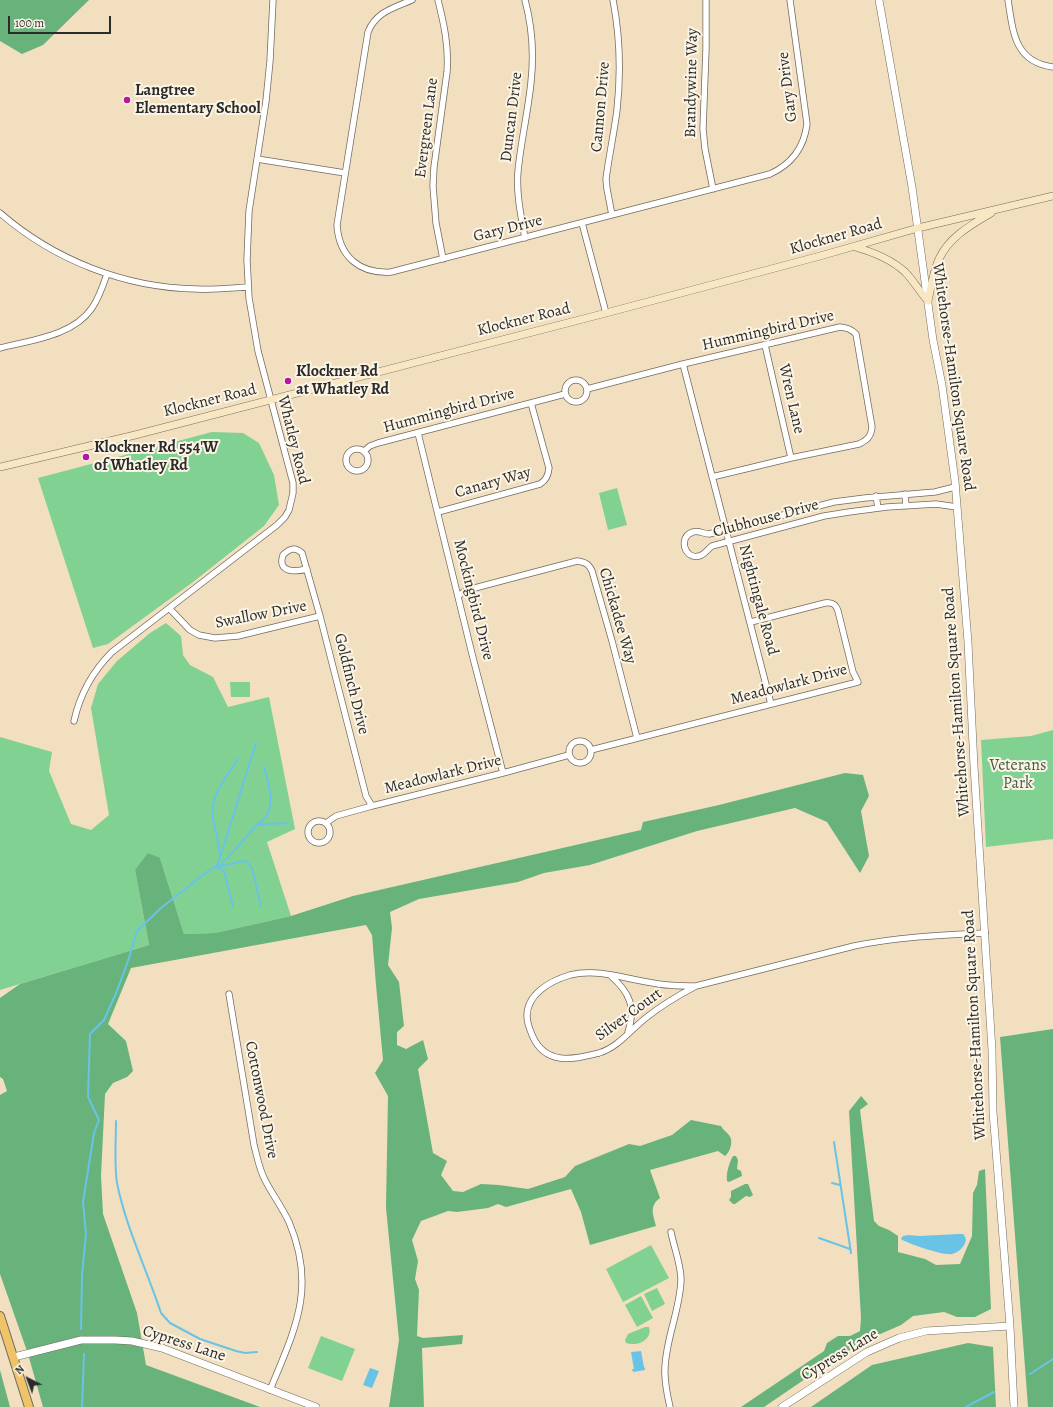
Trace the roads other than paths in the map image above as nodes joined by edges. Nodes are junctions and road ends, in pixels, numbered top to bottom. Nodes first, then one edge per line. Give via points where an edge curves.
1 (272, 0) edge
2 (412, 0) edge
3 (438, 0) edge
4 (524, 0) edge
5 (613, 0) edge
6 (706, 0) edge
7 (790, 0) edge
8 (879, 0) edge
9 (1008, 0) edge
10 (1053, 67) edge
11 (257, 158) junction
12 (345, 173) junction
13 (713, 189) junction
14 (1053, 196) edge
15 (998, 209) junction
16 (0, 213) edge
17 (612, 215) junction
18 (582, 223) junction
19 (918, 228) junction
20 (525, 238) junction
21 (855, 247) junction
22 (443, 259) junction
23 (107, 274) junction
24 (248, 287) junction
25 (928, 301) junction
26 (606, 313) junction
27 (765, 345) junction
28 (0, 348) edge
29 (683, 364) junction
30 (587, 389) junction
31 (565, 394) junction
32 (270, 400) junction
33 (531, 403) junction
34 (418, 433) junction
35 (364, 451) junction
36 (791, 458) junction
37 (0, 467) edge
38 (712, 477) junction
39 (955, 487) junction
40 (905, 494) junction
41 (876, 496) junction
42 (906, 506) junction
43 (957, 507) junction
44 (878, 508) junction
45 (438, 512) junction
46 (726, 530) junction
47 (729, 541) junction
48 (307, 569) junction
49 (458, 596) junction
50 (169, 608) junction
51 (320, 616) junction
52 (751, 622) junction
53 (771, 704) junction
54 (74, 721) dead end
55 (637, 738) junction
56 (590, 750) junction
57 (569, 755) junction
58 (503, 773) junction
59 (372, 806) junction
60 (326, 824) junction
61 (985, 933) junction
62 (611, 976) junction
63 (696, 986) junction
64 (229, 994) dead end
65 (627, 1033) junction
66 (671, 1232) dead end
67 (0, 1316) edge
68 (1010, 1326) junction
69 (14, 1357) junction
70 (270, 1390) junction
71 (29, 1407) edge
72 (316, 1407) edge
73 (670, 1407) edge
74 (782, 1407) edge
75 (1014, 1407) edge

1 - 11 street, Whatley Road via 270,61
2 - 12 street, Gary Drive via 382,13 371,24
3 - 22 street, Evergreen Lane via 445,28 448,58 433,186 436,223
4 - 20 street, Duncan Drive via 530,23 532,61 518,171
5 - 17 street, Cannon Drive via 619,57 617,110 606,179
6 - 13 street, Brandywine Way via 703,129
7 - 13 street, Gary Drive via 807,114 803,142 793,159 779,170
8 - 19 street, Whitehorse-Hamilton Square Road
9 - 10 street via 1014,35 1021,50 1035,62
11 - 12 street
11 - 24 street, Whatley Road via 248,229
12 - 22 street, Gary Drive via 337,225 338,234 344,250 356,264 382,273
13 - 17 street, Gary Drive
14 - 15 main road, Klockner Road
15 - 19 main road, Klockner Road
15 - 25 main road via 963,230 952,240 939,258
16 - 23 street via 44,245 76,262
17 - 18 street, Gary Drive
18 - 20 street, Gary Drive
18 - 26 street
19 - 21 main road, Klockner Road
19 - 25 street, Whitehorse-Hamilton Square Road
20 - 22 street, Gary Drive
21 - 25 main road via 895,263
21 - 26 main road, Klockner Road
23 - 24 street via 169,288 197,290
23 - 28 street via 95,304 77,323 60,332
24 - 32 street, Whatley Road
25 - 39 street, Whitehorse-Hamilton Square Road
26 - 32 main road, Klockner Road
27 - 29 street, Hummingbird Drive
27 - 36 street, Wren Lane
27 - 36 street, Hummingbird Drive via 840,327 852,330 856,334 872,427 871,434 859,444
29 - 30 street, Hummingbird Drive
29 - 38 street, Nightingale Road
30 - 31 street via 586,396 577,402 570,400
30 - 31 street via 583,382 577,379 567,384
31 - 33 street, Hummingbird Drive
32 - 37 main road, Klockner Road
32 - 50 street, Whatley Road via 293,483 289,510 277,525
33 - 34 street, Hummingbird Drive
33 - 45 street, Canary Way via 549,468 547,478 540,484
34 - 35 street, Hummingbird Drive via 378,443
34 - 45 street, Mockingbird Drive
35 - 35 street, Hummingbird Drive via 357,448 347,453 345,460 348,467 358,471 365,468 368,457
36 - 38 street, Hummingbird Drive
38 - 46 street, Nightingale Road
39 - 40 street, Clubhouse Drive via 936,492
39 - 43 street, Whitehorse-Hamilton Square Road
40 - 41 street, Clubhouse Drive
40 - 42 street
41 - 44 street
41 - 46 street, Clubhouse Drive via 834,502
42 - 43 street, Clubhouse Drive via 936,504
42 - 44 street, Clubhouse Drive
43 - 61 street, Whitehorse-Hamilton Square Road via 968,642
44 - 47 street, Clubhouse Drive via 824,516
45 - 49 street, Mockingbird Drive
46 - 47 street, Nightingale Road
46 - 47 street, Clubhouse Drive via 709,534 693,532 685,539 684,548 687,553 698,557 712,546
47 - 52 street, Nightingale Road
48 - 48 street, Goldfinch Drive via 290,571 285,568 282,563 284,555 291,548 299,550
48 - 51 street, Goldfinch Drive
49 - 55 street, Chickadee Way via 467,590 577,561 589,565
49 - 58 street, Mockingbird Drive
50 - 51 street, Swallow Drive via 190,630 199,635 215,638 238,636
50 - 54 street, Whatley Road via 101,663 80,700
51 - 59 street, Goldfinch Drive via 366,796
52 - 53 street, Nightingale Road
52 - 53 street, Meadowlark Drive via 825,603 837,606 853,672 858,682
53 - 55 street, Meadowlark Drive
55 - 56 street, Meadowlark Drive
56 - 57 street via 584,742 577,742 572,745
56 - 57 street via 590,757 582,763 573,761
57 - 58 street, Meadowlark Drive
58 - 59 street, Meadowlark Drive
59 - 60 street, Meadowlark Drive via 336,816
60 - 60 street, Meadowlark Drive via 319,821 312,824 308,830 312,841 322,843 328,839 330,829
61 - 63 street, Silver Court via 879,941
61 - 68 street, Whitehorse-Hamilton Square Road via 993,1112
62 - 63 street, Silver Court via 654,984
62 - 65 street via 629,999 632,1016
62 - 65 street, Silver Court via 600,972 582,973 551,982 531,1001 528,1009 528,1026 535,1043 541,1049 553,1056 567,1059 599,1053 619,1042
63 - 65 street, Silver Court via 660,1007
64 - 70 street, Cottonwood Drive via 258,1162 292,1230 302,1272 298,1319
66 - 73 street via 680,1268 681,1289 664,1367
67 - 69 main road
68 - 74 street, Cypress Lane via 926,1332 899,1338 867,1352
68 - 75 street, Whitehorse-Hamilton Square Road
69 - 70 street, Cypress Lane via 81,1340 132,1341 162,1348
69 - 71 main road
70 - 72 street, Cypress Lane

